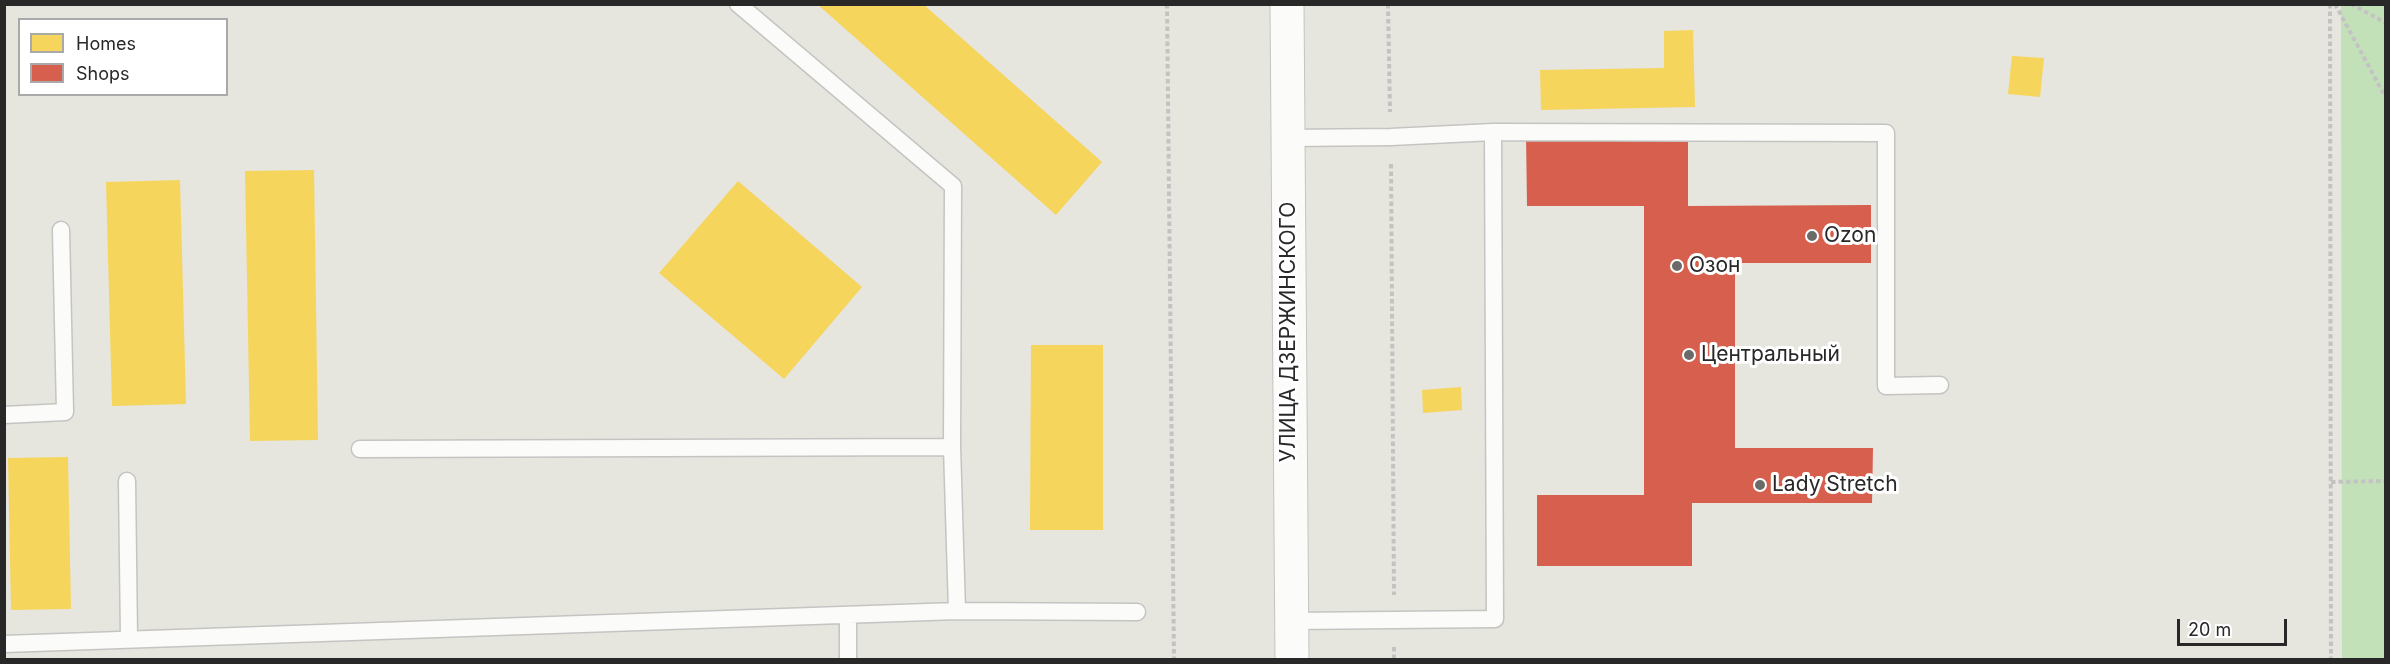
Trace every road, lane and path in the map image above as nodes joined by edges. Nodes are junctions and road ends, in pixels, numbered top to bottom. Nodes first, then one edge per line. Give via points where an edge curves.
1 (738, 4) edge
2 (1167, 4) edge
3 (1287, 4) edge
4 (1388, 4) edge
5 (2330, 4) edge
6 (2336, 4) edge
7 (2351, 4) edge
8 (2385, 23) edge
9 (2385, 98) edge
10 (1493, 132) junction
11 (1391, 137) junction
12 (1288, 138) junction
13 (61, 230) dead end
14 (1940, 385) dead end
15 (4, 416) edge
16 (952, 447) junction
17 (360, 449) dead end
18 (127, 481) dead end
19 (2385, 481) edge
20 (2331, 482) junction
21 (957, 611) junction
22 (1137, 612) dead end
23 (848, 615) junction
24 (1394, 620) junction
25 (1291, 621) junction
26 (129, 638) junction
27 (4, 644) edge
28 (848, 660) edge
29 (1174, 660) edge
30 (1292, 660) edge
31 (1394, 660) edge
32 (2331, 660) edge

1 - 16 lane via 953,186
2 - 29 path
3 - 12 main road, УЛИЦА ДЗЕРЖИНСКОГО
4 - 11 path
5 - 20 path
6 - 9 path
7 - 8 path
10 - 11 lane
10 - 14 lane via 1886,133 1886,386
10 - 24 lane via 1495,619
11 - 12 lane
11 - 24 path
12 - 25 main road, УЛИЦА ДЗЕРЖИНСКОГО
13 - 15 lane via 65,412
16 - 17 lane
16 - 21 lane
18 - 26 lane
19 - 20 path
20 - 32 path
21 - 22 lane
21 - 23 lane
23 - 26 lane
23 - 28 lane
24 - 25 lane
24 - 31 path
25 - 30 main road, УЛИЦА ДЗЕРЖИНСКОГО
26 - 27 lane

